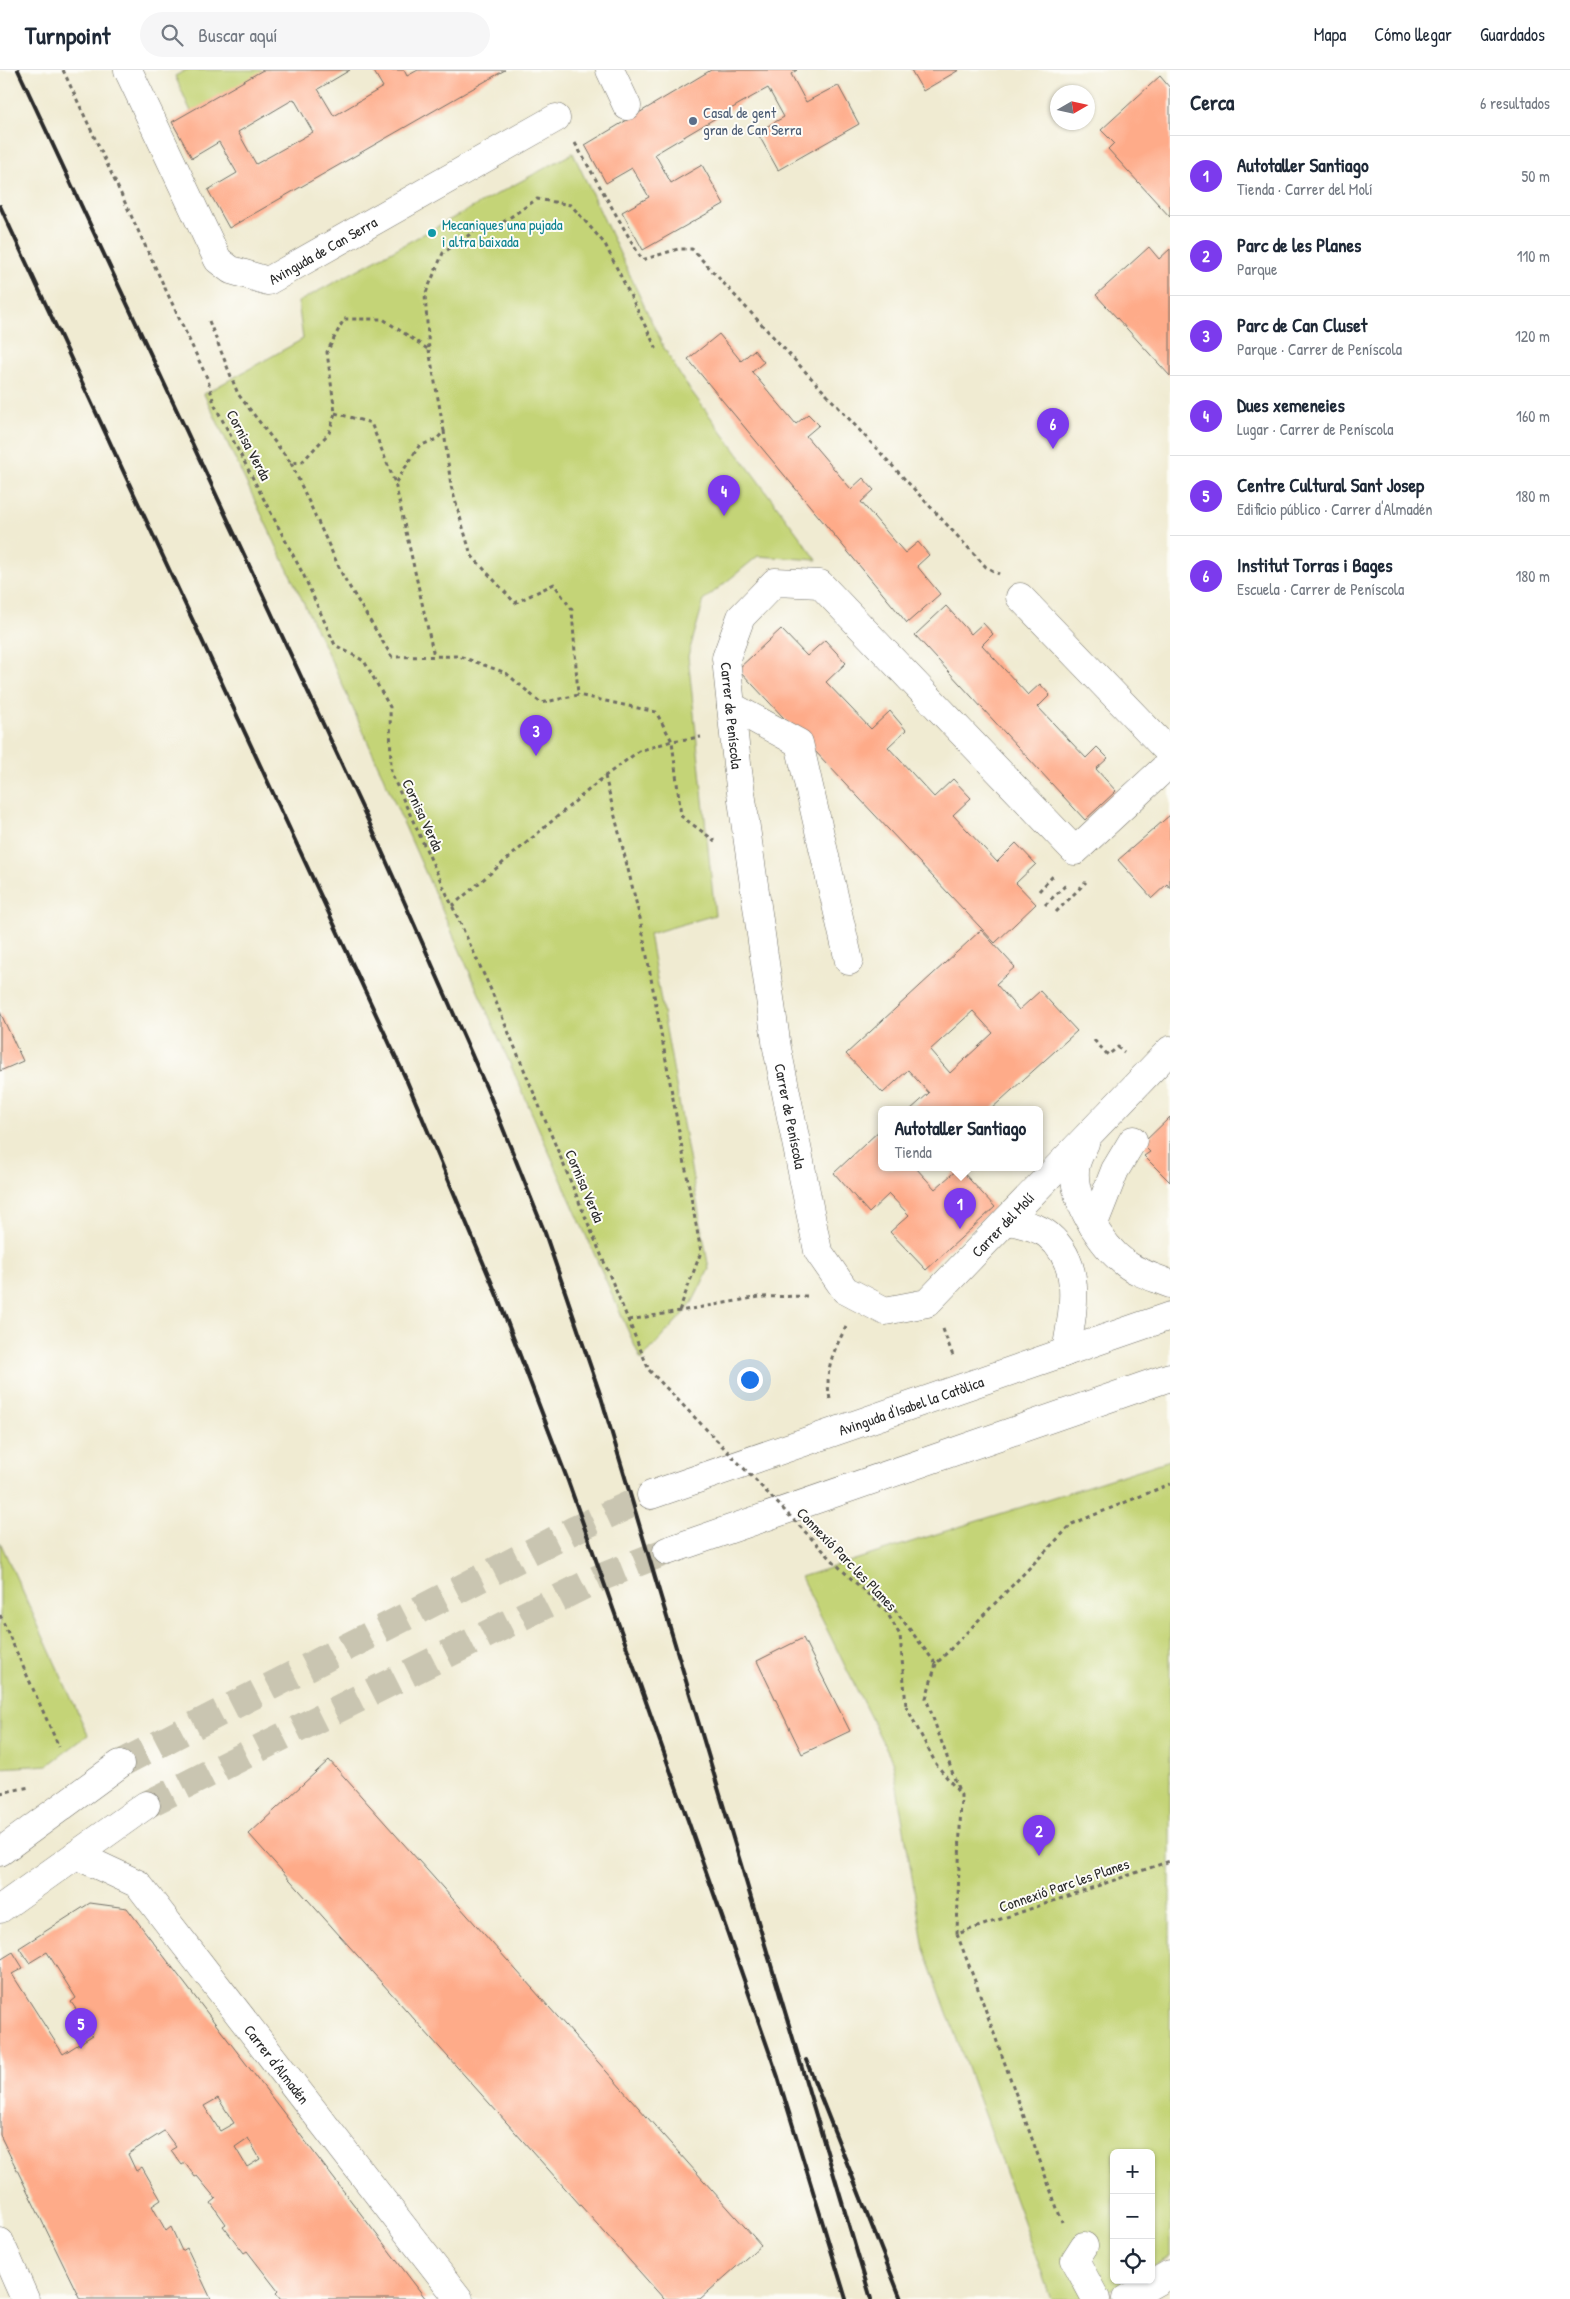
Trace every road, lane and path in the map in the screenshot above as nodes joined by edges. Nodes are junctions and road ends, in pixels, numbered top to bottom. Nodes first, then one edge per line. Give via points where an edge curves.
1 (63, 70) edge
2 (128, 70) edge
3 (610, 70) edge
4 (627, 106) dead end
5 (556, 118) dead end
6 (574, 140) dead end
7 (209, 322) dead end
8 (429, 350) junction
9 (657, 350) dead end
10 (335, 413) junction
11 (444, 431) junction
12 (291, 463) junction
13 (395, 482) junction
14 (1014, 587) joint
15 (434, 656) junction
16 (578, 695) junction
17 (731, 706) junction
18 (705, 737) dead end
19 (672, 741) junction
20 (1170, 754) edge
21 (1170, 763) edge
22 (605, 776) junction
23 (715, 840) dead end
24 (1092, 876) dead end
25 (1070, 881) dead end
26 (1045, 905) dead end
27 (452, 906) junction
28 (1056, 912) dead end
29 (848, 961) dead end
30 (1094, 1040) dead end
31 (1118, 1047) dead end
32 (1170, 1050) edge
33 (1089, 1135) junction
34 (1133, 1140) dead end
35 (1007, 1220) junction
36 (1093, 1226) junction
37 (1170, 1284) edge
38 (815, 1296) dead end
39 (679, 1311) junction
40 (885, 1311) joint
41 (1170, 1316) edge
42 (629, 1320) junction
43 (940, 1323) dead end
44 (848, 1324) dead end
45 (1061, 1354) junction
46 (954, 1356) dead end
47 (650, 1370) joint
48 (1170, 1377) edge
49 (830, 1399) dead end
50 (1170, 1484) edge
51 (651, 1495) tunnel mouth
52 (667, 1551) tunnel mouth
53 (886, 1611) junction
54 (0, 1615) edge
55 (936, 1664) junction
56 (59, 1747) dead end
57 (120, 1764) tunnel mouth
58 (961, 1795) junction
59 (146, 1805) tunnel mouth
60 (0, 1852) edge
61 (76, 1855) junction
62 (1170, 1861) edge
63 (0, 1909) edge
64 (956, 1934) junction
65 (0, 2242) edge
66 (1080, 2254) joint
67 (1170, 2274) edge
68 (25, 2299) edge
69 (458, 2299) edge
70 (1096, 2299) edge
71 (1126, 2299) edge

1 - 27 path, Cornisa Verda via 208,380 214,404 304,576 336,645 364,660 390,707 391,773
2 - 5 street, Avinguda de Can Serra via 218,260 231,270 268,282
3 - 4 street
6 - 14 path via 642,260 692,249 986,567
7 - 12 path via 238,394
8 - 9 path via 425,295 443,253 476,230 499,225 537,199 572,205 605,244
8 - 10 path via 383,319 344,319 327,352
8 - 11 path
10 - 12 path via 329,433 302,462
10 - 13 path via 372,423
11 - 13 path via 437,439 419,446
11 - 16 path via 451,486 471,555 516,603 554,584 572,610
12 - 15 path via 343,576 392,657
13 - 15 path
14 - 20 street
15 - 16 path via 459,656 506,673 541,703
16 - 19 path via 656,712
17 - 21 street, Carrer de Peníscola via 726,658 741,617 775,582 820,584 1075,851
17 - 29 street via 799,742
17 - 40 street, Carrer de Peníscola via 736,764 777,1048 818,1251 845,1290
18 - 19 path
19 - 22 path via 639,751
19 - 23 path via 681,816
22 - 27 path
22 - 39 path via 640,918 701,1252
24 - 28 path
25 - 26 path
27 - 42 path, Cornisa Verda via 491,990
30 - 31 path via 1108,1055
32 - 33 street, Carrer del Molí
33 - 35 street, Carrer del Molí
33 - 36 street via 1074,1172 1076,1188
34 - 36 street via 1115,1170
35 - 40 street, Carrer del Molí via 927,1303
35 - 45 street via 1047,1234 1070,1266 1074,1310 1066,1352
36 - 37 street via 1107,1247 1126,1264
38 - 39 path via 759,1297
39 - 42 path
41 - 45 street, Avinguda d'Isabel la Catòlica
42 - 47 path, Cornisa Verda
43 - 46 path
44 - 49 path via 832,1353 827,1383
45 - 51 street, Avinguda d'Isabel la Catòlica
47 - 53 path, Connexió Parc les Planes, bridge via 841,1569
48 - 52 street
50 - 55 path via 1072,1524
53 - 55 path via 895,1610
53 - 58 path, Connexió Parc les Planes, bridge via 900,1635 906,1706 936,1764
54 - 56 path
55 - 58 path via 926,1698
57 - 60 street
58 - 64 path
59 - 61 street
61 - 63 street
61 - 69 street, Carrer d'Almadén via 138,1884
62 - 64 path, Connexió Parc les Planes
64 - 66 path
65 - 68 street
66 - 70 street
67 - 71 street

